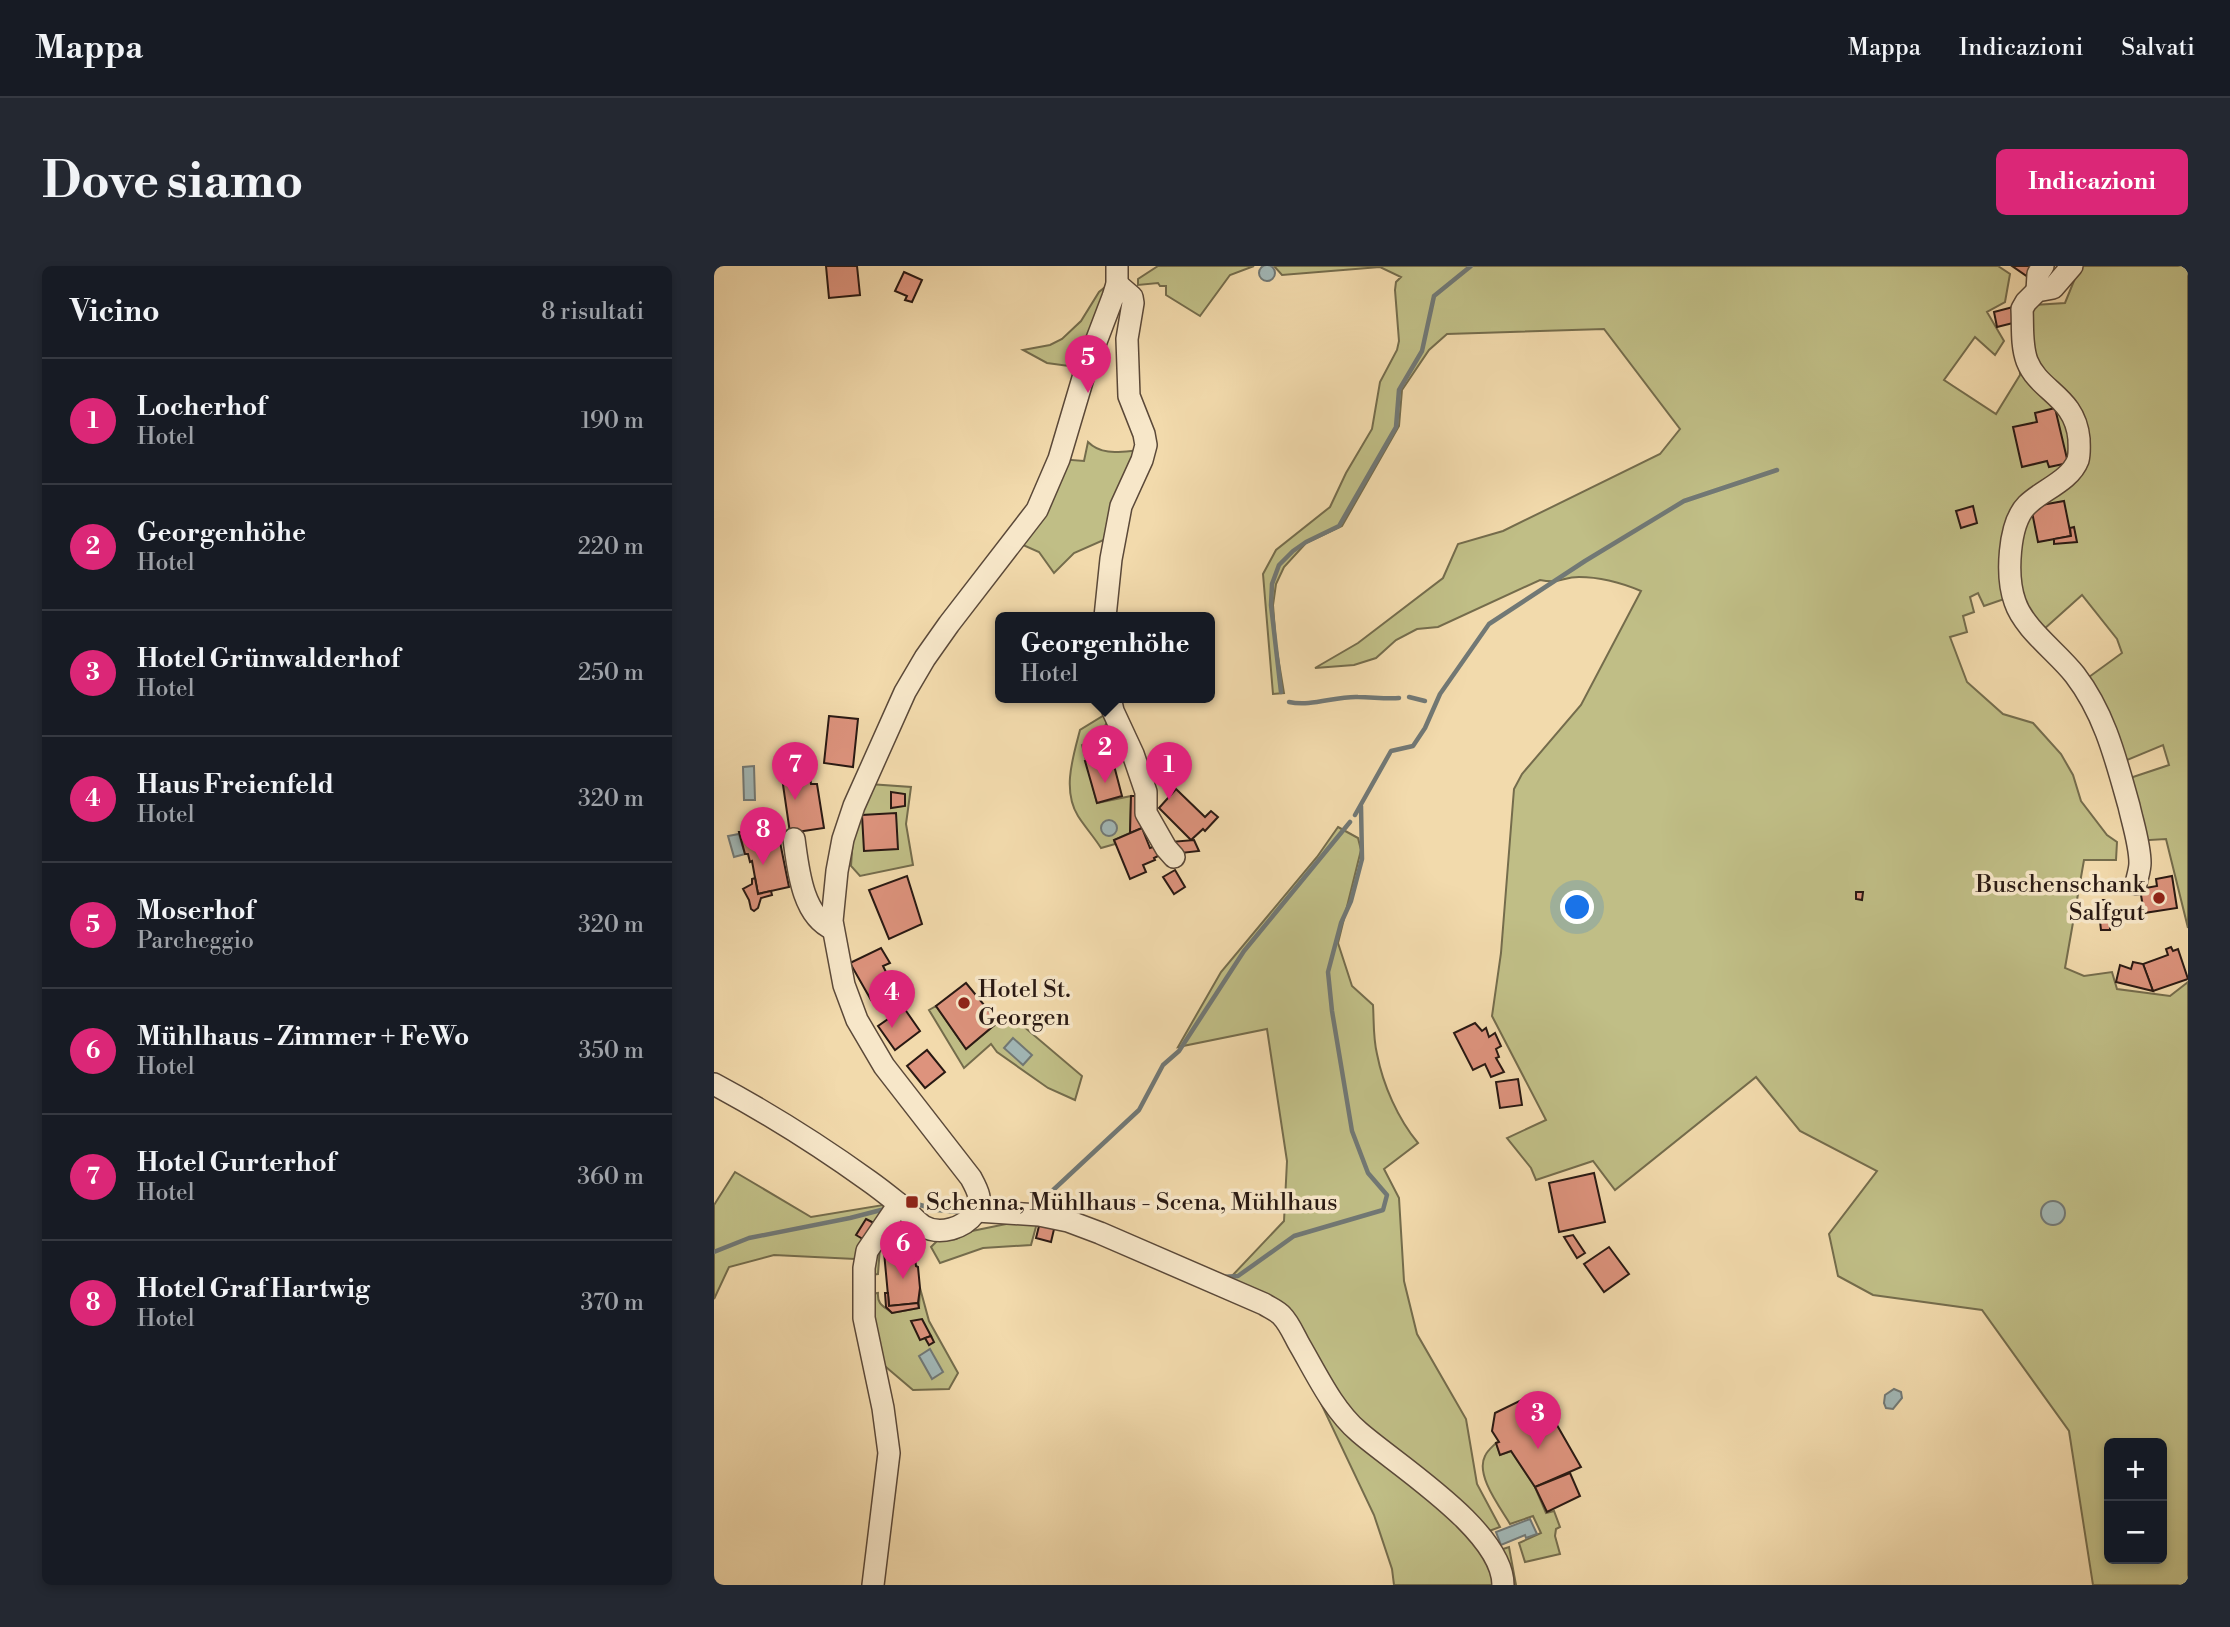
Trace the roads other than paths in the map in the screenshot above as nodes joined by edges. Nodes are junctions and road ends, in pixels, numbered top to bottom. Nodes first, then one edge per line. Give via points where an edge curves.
1 (2043, 266) edge
2 (2072, 266) edge
3 (1117, 275) edge
4 (2037, 291) junction
5 (1106, 612) edge
6 (1112, 703) edge
7 (794, 839) dead end
8 (1174, 857) dead end
9 (2136, 884) dead end
10 (833, 929) junction
11 (714, 1084) edge
12 (900, 1204) junction
13 (977, 1211) junction
14 (873, 1585) edge
15 (1503, 1585) edge

1 - 4 street
2 - 4 street via 2053,288
3 - 5 street via 1132,297 1127,339 1129,397 1146,445 1121,506
3 - 10 street via 1059,459 1037,510 925,658 854,806 843,839
4 - 9 street via 2022,309 2027,360 2073,416 2079,448 2071,471 2018,517 2012,541 2012,589 2023,616 2087,692 2114,749 2140,863
6 - 8 street via 1146,792 1146,813
7 - 10 street via 802,891 823,925
10 - 13 street via 844,985 857,1020 884,1066 971,1178 978,1192
11 - 12 street via 819,1146
12 - 13 street via 923,1226 938,1230 954,1229
12 - 14 street via 867,1251 863,1268 864,1318 889,1453
13 - 15 street via 1068,1221 1264,1304 1282,1316 1356,1430 1434,1491 1485,1541

